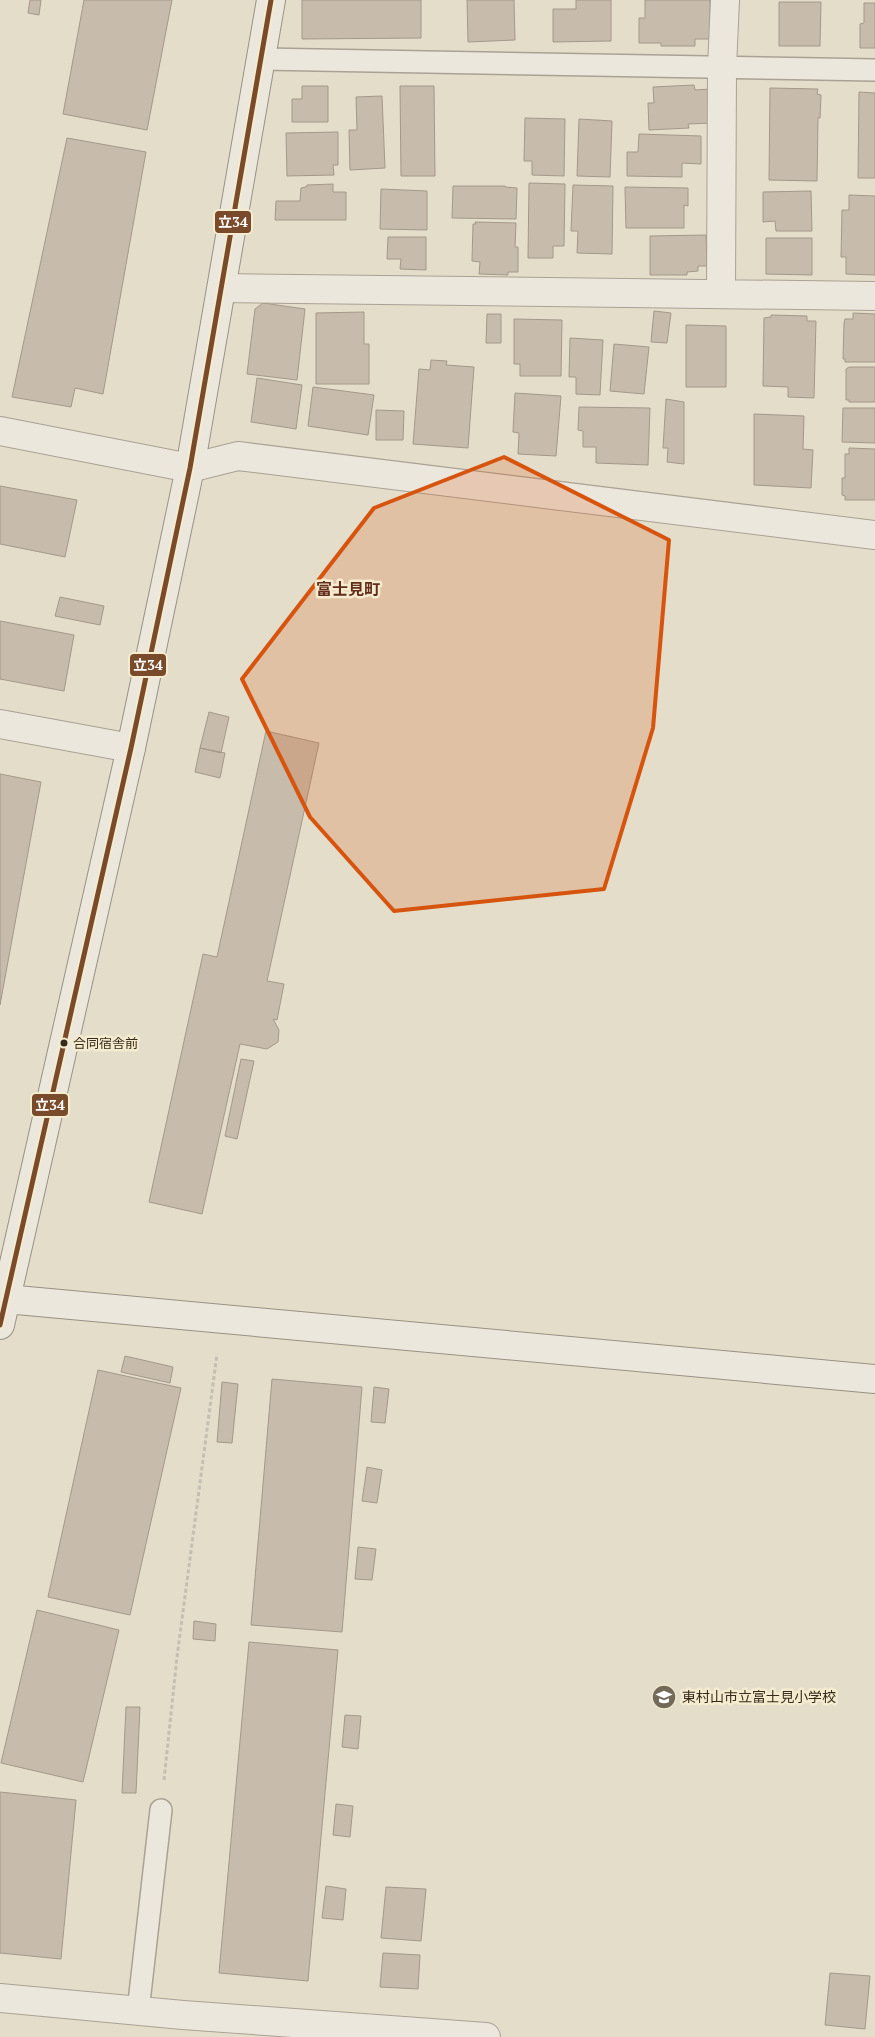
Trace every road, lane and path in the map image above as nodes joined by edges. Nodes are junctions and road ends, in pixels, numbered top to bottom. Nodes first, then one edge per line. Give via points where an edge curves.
1 (271, 0) edge
2 (724, 0) edge
3 (262, 59) junction
4 (722, 68) junction
5 (875, 70) edge
6 (222, 288) junction
7 (721, 293) junction
8 (875, 296) edge
9 (0, 431) edge
10 (190, 468) junction
11 (875, 534) edge
12 (0, 724) edge
13 (131, 748) junction
14 (6, 1299) junction
15 (222, 1320) junction
16 (0, 1325) edge
17 (875, 1379) edge
18 (161, 1810) joint
19 (0, 1998) edge
20 (138, 2011) junction
21 (182, 2026) edge
22 (349, 2032) edge
23 (486, 2037) edge

1 - 3 street
2 - 4 street
3 - 4 lane
3 - 6 street
4 - 5 lane
4 - 7 street
6 - 7 street
6 - 10 street
7 - 8 street
9 - 10 street
10 - 11 street via 238,456
10 - 13 street
12 - 13 street
13 - 14 street
14 - 15 street
14 - 16 street
15 - 17 street
15 - 18 path via 177,1657
18 - 20 lane
19 - 20 street
20 - 21 street
21 - 22 street
22 - 23 street

